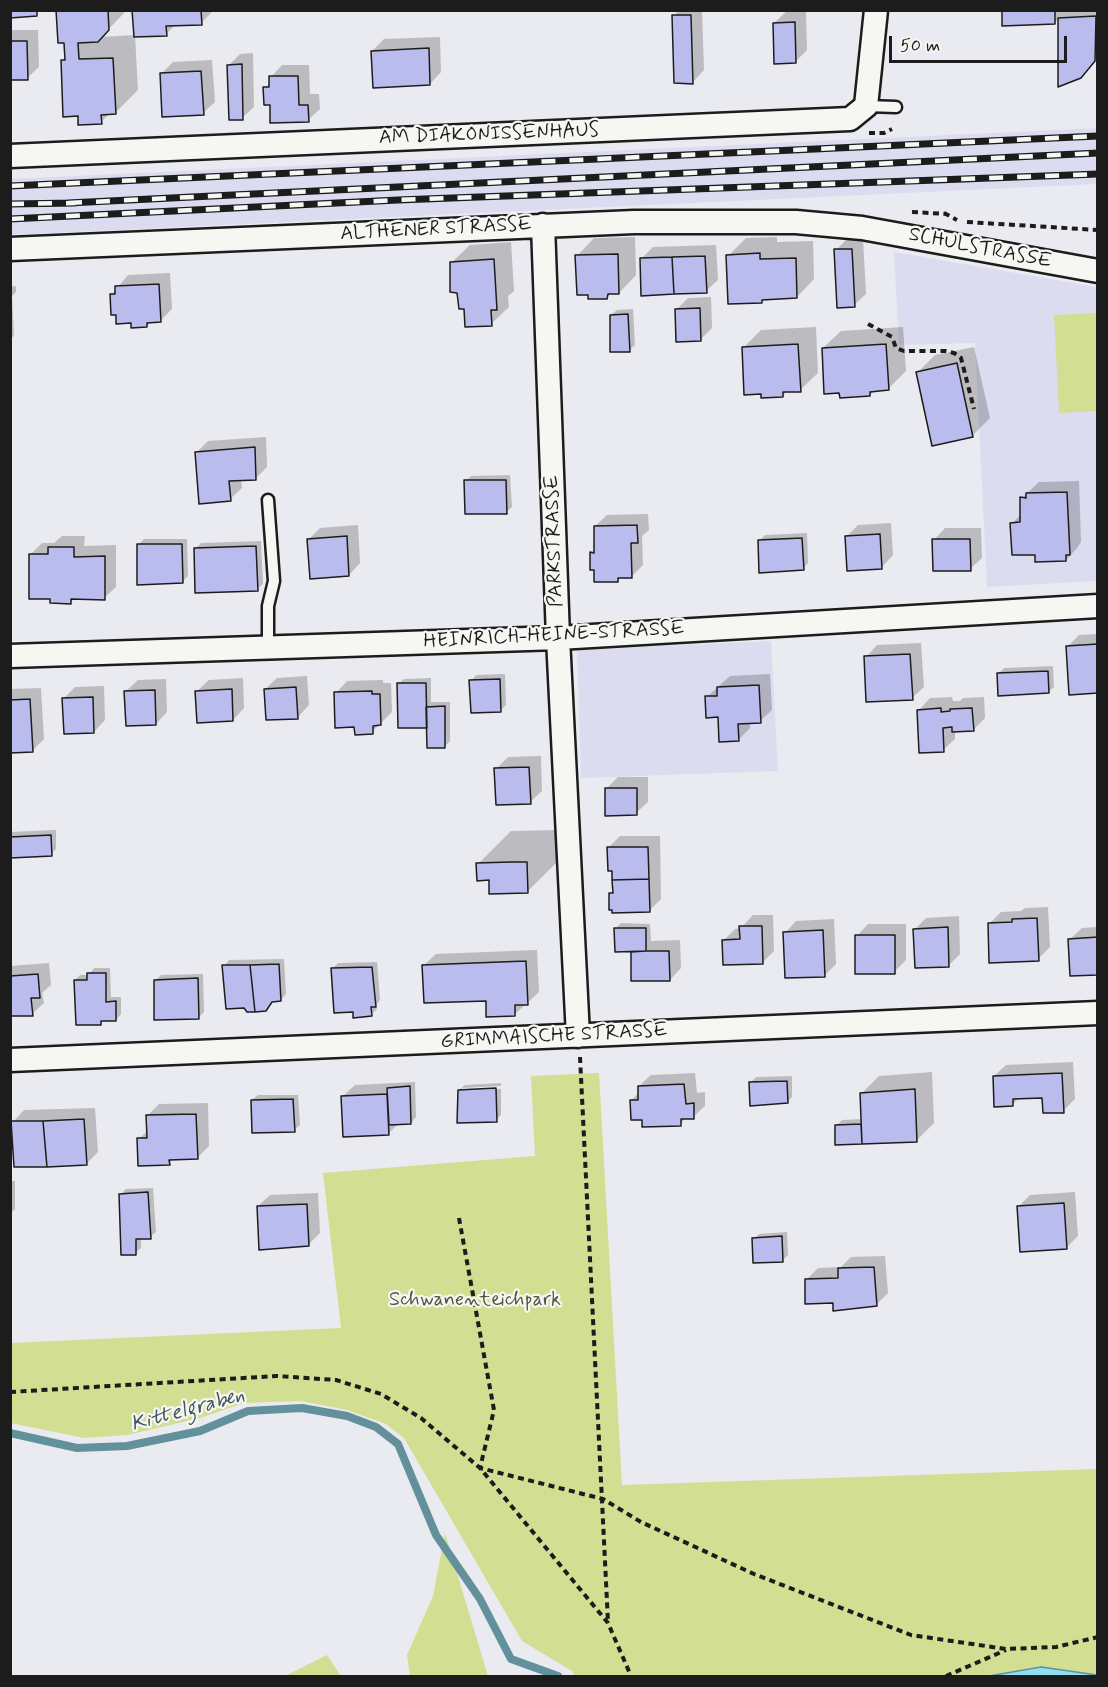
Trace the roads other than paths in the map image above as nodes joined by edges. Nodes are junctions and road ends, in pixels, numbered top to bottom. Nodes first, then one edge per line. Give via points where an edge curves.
1 (876, 10) edge
2 (867, 106) junction
3 (896, 107) dead end
4 (10, 156) edge
5 (543, 225) junction
6 (862, 228) joint
7 (10, 249) edge
8 (1098, 271) edge
9 (268, 500) dead end
10 (1098, 606) edge
11 (558, 638) junction
12 (268, 648) junction
13 (10, 656) edge
14 (1098, 1012) edge
15 (578, 1036) junction
16 (10, 1060) edge

1 - 2 street
2 - 3 lane
2 - 4 street, AM DIAKONISSENHAUS via 850,119
5 - 6 street, ALTHENER STRASSE via 796,222
5 - 7 street, ALTHENER STRASSE
5 - 11 street, PARKSTRASSE
6 - 8 street, SCHULSTRASSE
9 - 12 lane via 274,581 268,606
10 - 11 street, HEINRICH-HEINE-STRASSE
11 - 12 street, HEINRICH-HEINE-STRASSE
11 - 15 street, PARKSTRASSE
12 - 13 street, HEINRICH-HEINE-STRASSE
14 - 15 street, GRIMMAISCHE STRASSE
15 - 16 street, GRIMMAISCHE STRASSE

